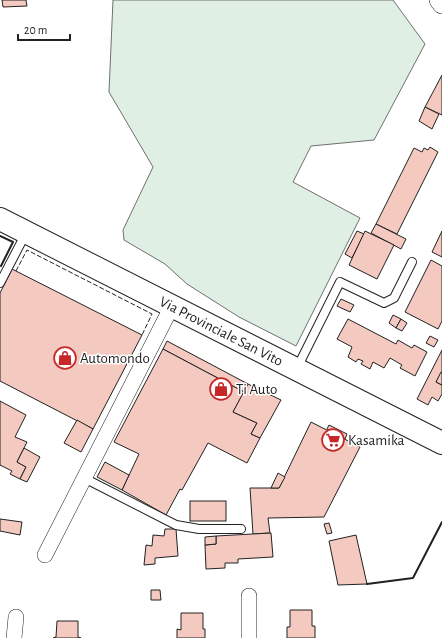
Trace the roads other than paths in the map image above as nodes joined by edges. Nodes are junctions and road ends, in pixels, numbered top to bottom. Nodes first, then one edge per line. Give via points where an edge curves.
1 (439, 0) edge
2 (442, 4) edge
3 (0, 219) edge
4 (26, 232) junction
5 (412, 262) dead end
6 (0, 283) edge
7 (172, 306) junction
8 (296, 369) junction
9 (442, 443) edge
10 (84, 478) junction
11 (241, 528) dead end
12 (45, 555) dead end
13 (249, 596) dead end
14 (16, 617) dead end
15 (14, 638) edge
16 (249, 638) edge

1 - 2 street
3 - 4 main road, Via Provinciale San Vito
4 - 6 lane
4 - 7 main road, Via Provinciale San Vito
5 - 8 lane via 394,298 384,303 340,282
7 - 8 main road, Via Provinciale San Vito
7 - 10 street
8 - 9 main road, Via Provinciale San Vito
10 - 11 lane via 176,525 199,529
10 - 12 street
13 - 16 street
14 - 15 street

